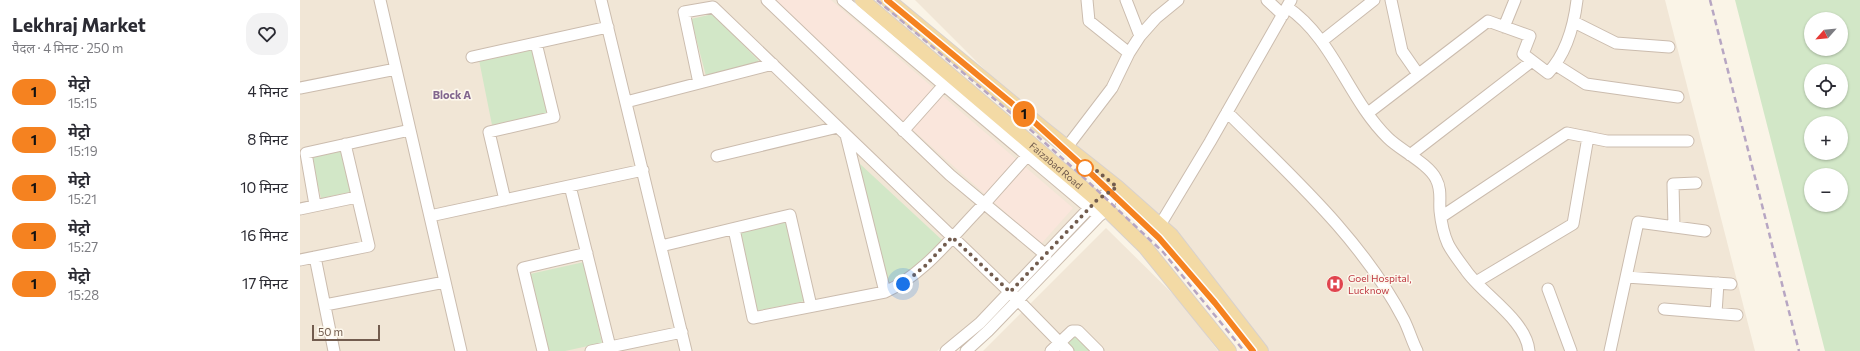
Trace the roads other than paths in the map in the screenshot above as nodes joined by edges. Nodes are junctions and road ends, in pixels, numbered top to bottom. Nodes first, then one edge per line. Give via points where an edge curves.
1 (380, 0) edge
2 (601, 0) edge
3 (768, 0) edge
4 (843, 0) edge
5 (862, 0) edge
6 (888, 0) edge
7 (1087, 0) edge
8 (1126, 0) edge
9 (1178, 0) edge
10 (1267, 0) edge
11 (1374, 0) edge
12 (1391, 0) edge
13 (1515, 0) edge
14 (1577, 0) edge
15 (1287, 7) edge
16 (1574, 22) junction
17 (608, 27) junction
18 (1504, 27) junction
19 (1140, 36) junction
20 (1322, 41) junction
21 (536, 43) junction
22 (1669, 47) dead end
23 (1129, 53) junction
24 (472, 57) dead end
25 (1532, 61) junction
26 (773, 64) junction
27 (1556, 65) junction
28 (396, 69) junction
29 (1418, 74) junction
30 (699, 83) junction
31 (944, 85) junction
32 (300, 88) edge
33 (1678, 97) dead end
34 (626, 102) junction
35 (1227, 112) junction
36 (1368, 113) junction
37 (410, 130) junction
38 (903, 130) junction
39 (842, 131) junction
40 (1588, 137) junction
41 (1688, 141) dead end
42 (345, 144) junction
43 (1066, 147) junction
44 (1410, 155) junction
45 (717, 156) dead end
46 (1027, 156) junction
47 (643, 170) junction
48 (1696, 184) dead end
49 (570, 186) junction
50 (1117, 187) junction
51 (357, 197) junction
52 (505, 200) junction
53 (315, 206) junction
54 (982, 206) junction
55 (300, 209) edge
56 (1098, 209) junction
57 (430, 216) junction
58 (1442, 217) junction
59 (1160, 225) junction
60 (1674, 227) junction
61 (734, 229) junction
62 (1705, 231) dead end
63 (952, 237) junction
64 (661, 246) junction
65 (587, 252) junction
66 (1046, 255) junction
67 (315, 257) junction
68 (300, 260) edge
69 (1626, 277) junction
70 (445, 282) junction
71 (1476, 282) junction
72 (1718, 283) junction
73 (1731, 284) dead end
74 (1548, 288) dead end
75 (885, 292) junction
76 (1014, 296) junction
77 (325, 305) junction
78 (811, 306) junction
79 (1664, 309) dead end
80 (1716, 313) junction
81 (1737, 315) dead end
82 (682, 332) junction
83 (1060, 342) junction
84 (610, 347) junction
85 (334, 351) edge
86 (461, 351) edge
87 (543, 351) edge
88 (592, 351) edge
89 (686, 351) edge
90 (946, 351) edge
91 (966, 351) edge
92 (1051, 351) edge
93 (1068, 351) edge
94 (1098, 351) edge
95 (1229, 351) edge
96 (1261, 351) edge
97 (1417, 351) edge
98 (1529, 351) edge
99 (1532, 351) edge
100 (1571, 351) edge
101 (1610, 351) edge

1 - 28 street
2 - 17 street
3 - 38 street
4 - 31 street
5 - 56 main road, Faizabad Road
6 - 43 main road, Faizabad Road
7 - 23 street via 1089,21
8 - 19 street
9 - 19 street via 1156,18
10 - 15 street
11 - 20 street
12 - 29 street via 1402,51
13 - 18 street
14 - 16 street
15 - 20 street via 1301,16
15 - 35 street
16 - 22 street via 1616,43
16 - 27 street
17 - 21 street
17 - 34 street
18 - 25 street via 1530,36 1523,54
18 - 29 street via 1488,21
19 - 23 street
20 - 36 street
21 - 24 street
21 - 52 street via 554,117 490,132
23 - 43 street via 1112,88
25 - 27 street via 1548,73
25 - 44 street
26 - 30 street
26 - 30 street via 713,7 684,12
26 - 39 street
27 - 33 street via 1586,84
28 - 32 street
28 - 37 street
29 - 36 street
30 - 34 street
31 - 38 street
31 - 46 street
34 - 47 street
35 - 59 street
35 - 97 street via 1333,219 1381,282 1404,320
36 - 44 street via 1388,138
37 - 42 street
37 - 57 street
38 - 54 street
39 - 45 street
39 - 63 street
39 - 75 street
40 - 41 street via 1607,140
40 - 58 street via 1567,133
40 - 71 street via 1573,224
42 - 51 street
42 - 53 street via 306,153
43 - 50 main road, Faizabad Road
44 - 58 street via 1436,177 1441,191
46 - 54 street
46 - 56 street
47 - 49 street
47 - 64 street
48 - 60 street via 1673,184
49 - 52 street
49 - 65 street
50 - 56 street
50 - 59 main road, Faizabad Road
51 - 53 street
51 - 67 street via 369,246
52 - 57 street
53 - 55 street
54 - 63 street
54 - 66 street
56 - 66 street
56 - 76 street
56 - 95 main road, Faizabad Road via 1145,247
57 - 70 street
58 - 71 street via 1448,244
59 - 96 main road, Faizabad Road via 1170,234
60 - 62 street
60 - 69 street via 1638,222
61 - 64 street
61 - 78 street via 754,318
61 - 78 street via 790,215
63 - 75 street via 925,266 903,284
63 - 76 street
64 - 82 street
65 - 84 street
65 - 87 street via 523,268
66 - 76 street
67 - 68 street
67 - 77 street
69 - 72 street
69 - 101 street
70 - 77 street
70 - 86 street
71 - 98 street via 1520,329
72 - 73 street
72 - 80 street
74 - 100 street
75 - 78 street
76 - 83 street
76 - 90 street
76 - 91 street
77 - 85 street
79 - 80 street
80 - 81 street
82 - 84 street
82 - 89 street
83 - 92 street
83 - 93 street
83 - 94 street via 1072,331 1078,331
84 - 88 street
98 - 99 street

